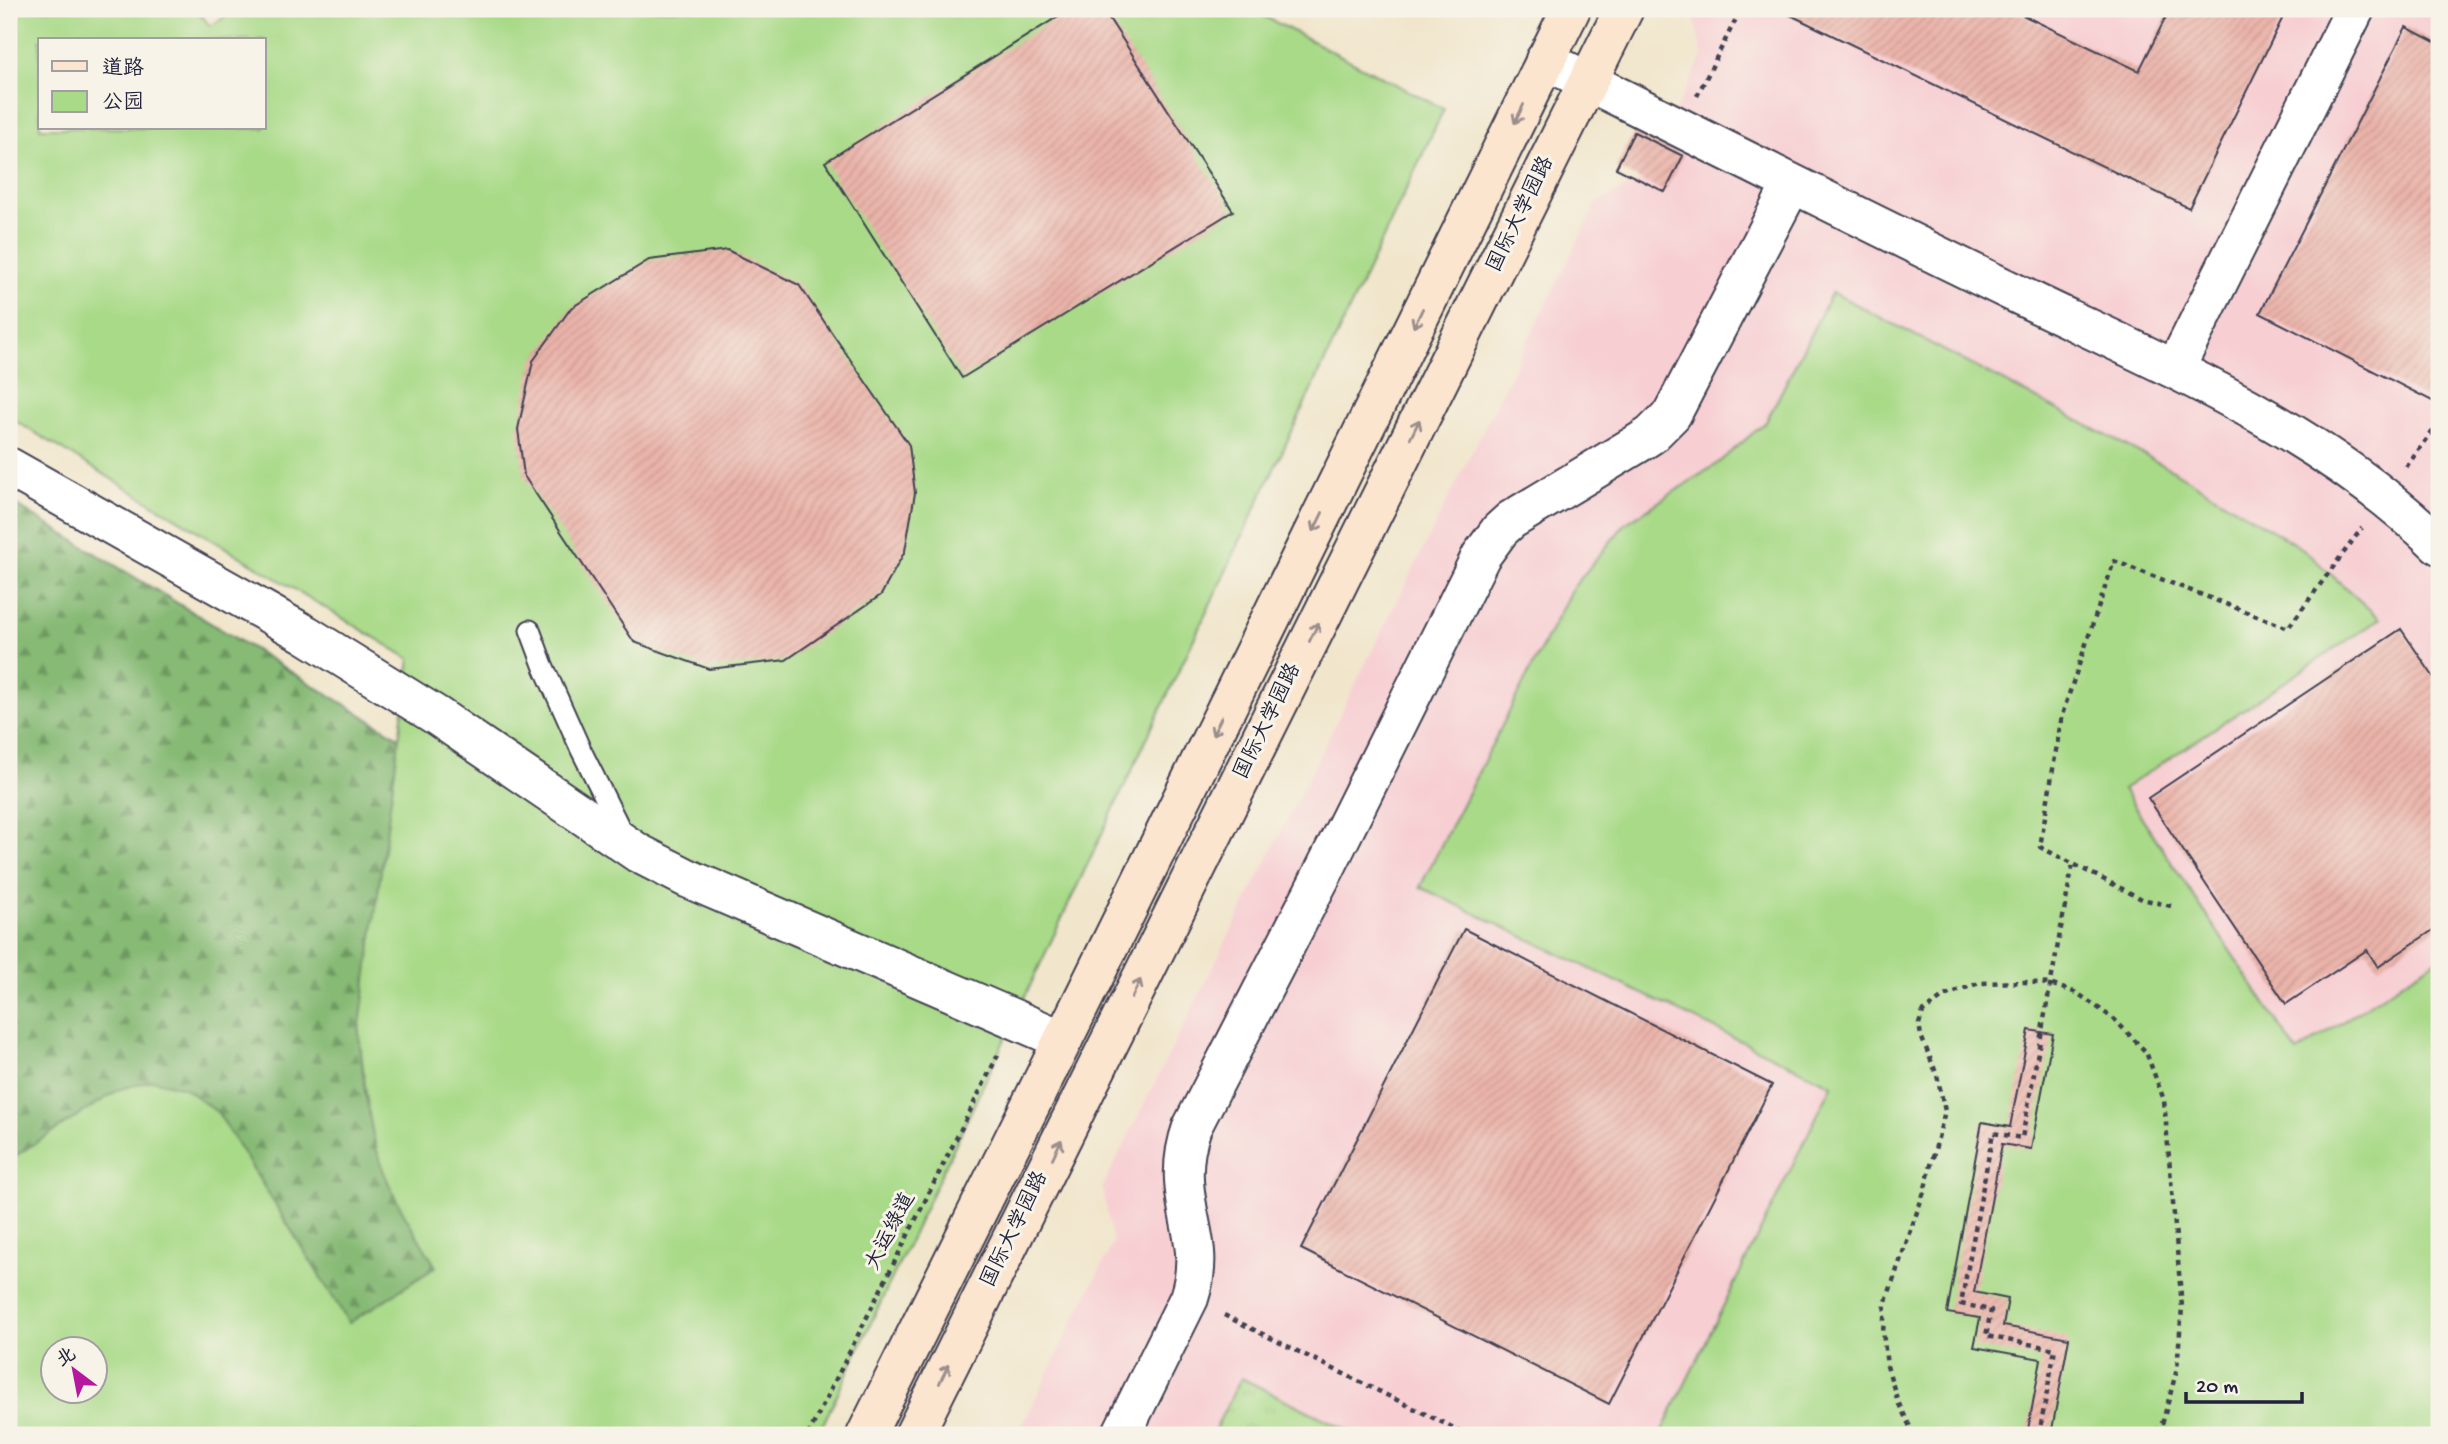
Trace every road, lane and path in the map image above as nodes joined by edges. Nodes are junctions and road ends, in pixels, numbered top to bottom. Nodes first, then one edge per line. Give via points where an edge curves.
1 (1571, 9) edge
2 (1624, 9) edge
3 (1741, 9) edge
4 (2355, 9) edge
5 (1545, 60) junction
6 (1588, 82) junction
7 (1681, 128) junction
8 (1792, 184) junction
9 (2175, 369) junction
10 (2439, 434) edge
11 (9, 467) edge
12 (2385, 496) junction
13 (2439, 545) edge
14 (530, 630) dead end
15 (638, 853) junction
16 (2073, 863) junction
17 (2171, 906) dead end
18 (2050, 984) junction
19 (1063, 1040) junction
20 (998, 1054) dead end
21 (1189, 1298) junction
22 (807, 1435) edge
23 (866, 1435) edge
24 (914, 1435) edge
25 (1121, 1435) edge
26 (1468, 1435) edge
27 (1914, 1435) edge
28 (2039, 1435) edge
29 (2156, 1435) edge

1 - 5 street, 国际大学园路
2 - 6 street, 国际大学园路
3 - 7 path
4 - 9 street
5 - 6 street
5 -> 19 street, 国际大学园路
6 - 7 street
24 -> 6 street, 国际大学园路
7 - 8 street
8 - 9 street
8 - 21 street via 1672,414 1651,435 1519,515 1481,555 1192,1126 1184,1183 1197,1259
9 - 12 street via 2296,435
10 - 12 path via 2432,431
11 - 15 street via 305,634 437,716
12 - 13 street
12 - 16 path via 2288,628 2114,561 2062,715 2040,847
14 - 15 lane via 604,800
15 - 19 street
16 - 17 path via 2142,899
16 - 18 path
18 - 27 path via 1979,983 1944,996 1923,1012 1919,1024 1945,1111 1924,1192 1885,1304 1883,1332 1898,1402
18 - 28 path via 2022,1138 1993,1133 1961,1304 1991,1310 1986,1336 2054,1349
18 - 29 path via 2077,993 2130,1035 2146,1052 2164,1100 2182,1307 2177,1369
19 - 23 street, 国际大学园路
20 - 22 path, 大运绿道
21 - 25 street
21 - 26 path

